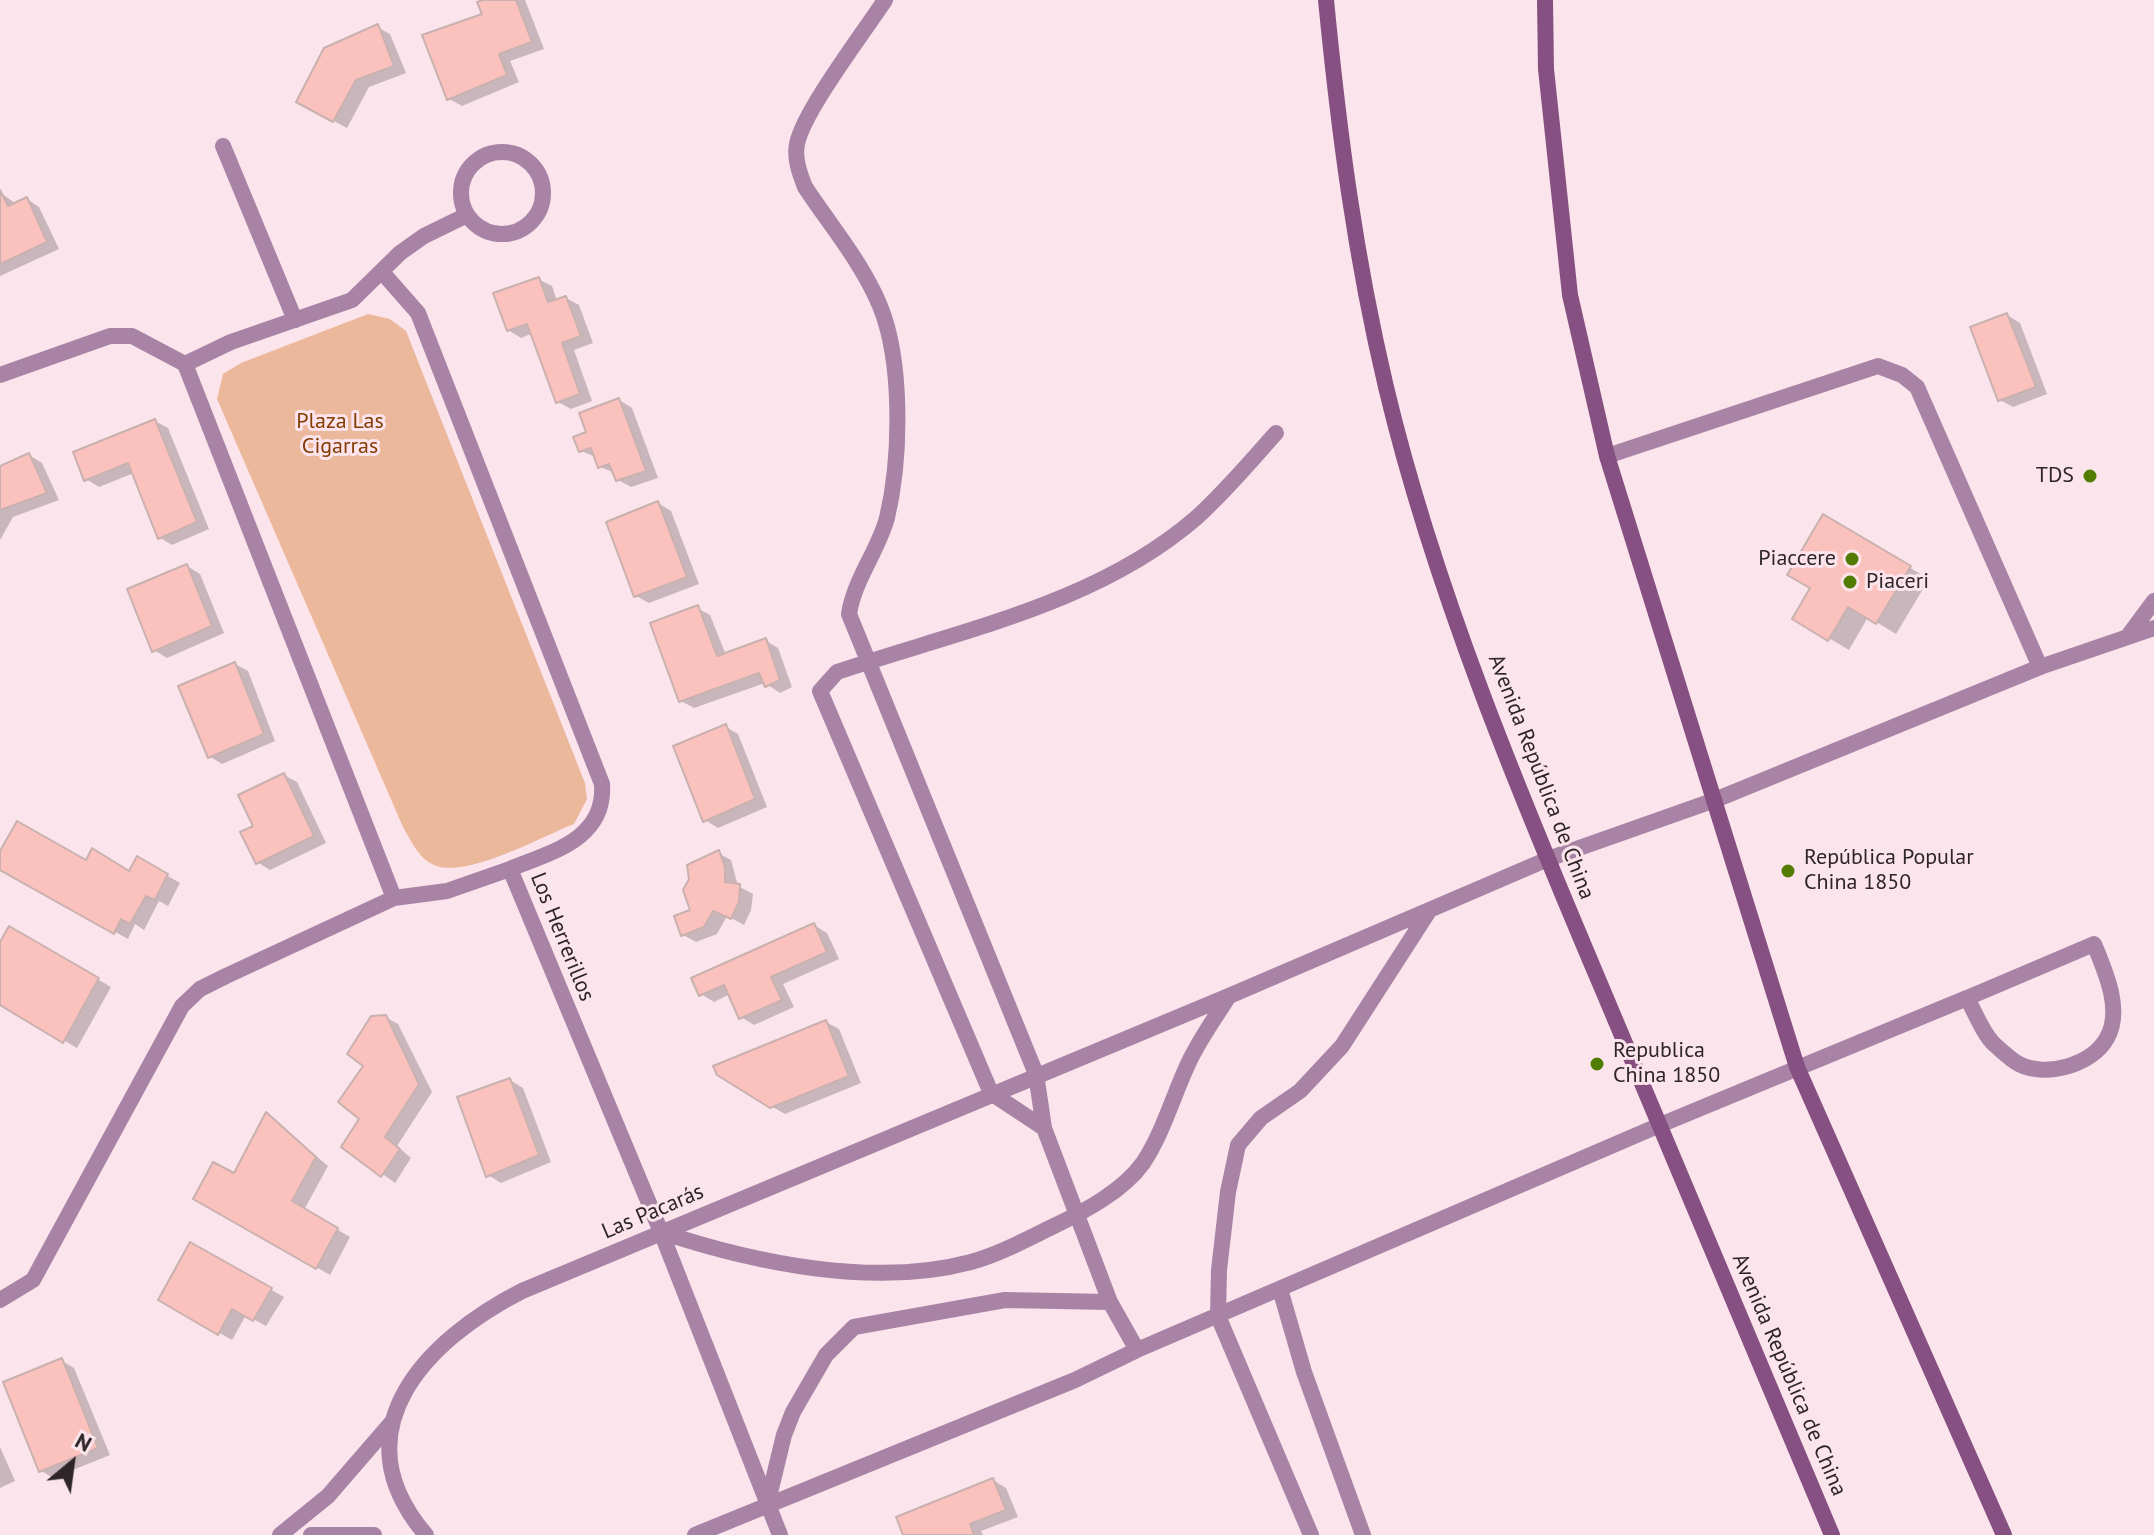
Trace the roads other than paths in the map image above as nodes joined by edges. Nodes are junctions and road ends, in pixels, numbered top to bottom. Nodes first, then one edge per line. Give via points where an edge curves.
1 (885, 0) edge
2 (1326, 0) edge
3 (1545, 0) edge
4 (223, 146) dead end
5 (467, 215) junction
6 (382, 272) junction
7 (295, 320) junction
8 (185, 364) junction
9 (0, 375) edge
10 (1276, 433) dead end
11 (1607, 456) junction
12 (2154, 601) edge
13 (2154, 628) edge
14 (2127, 637) junction
15 (871, 661) junction
16 (2040, 667) junction
17 (1715, 800) junction
18 (1548, 859) junction
19 (510, 869) junction
20 (394, 898) junction
21 (1429, 911) junction
22 (1229, 996) junction
23 (1967, 998) junction
24 (1797, 1067) junction
25 (1036, 1074) junction
26 (991, 1093) junction
27 (1660, 1125) junction
28 (1044, 1128) junction
29 (1078, 1214) junction
30 (661, 1232) junction
31 (1280, 1289) junction
32 (0, 1300) edge
33 (1110, 1302) junction
34 (1218, 1316) junction
35 (1137, 1350) junction
36 (393, 1421) junction
37 (767, 1505) junction
38 (280, 1535) edge
39 (311, 1535) edge
40 (374, 1535) edge
41 (426, 1535) edge
42 (695, 1535) edge
43 (780, 1535) edge
44 (1311, 1535) edge
45 (1363, 1535) edge
46 (1832, 1535) edge
47 (2004, 1535) edge

1 - 15 street via 797,144 805,187 880,306 895,384 892,495 849,614
2 - 18 main road, Avenida República de China via 1343,173 1387,390 1463,636
3 - 11 main road via 1546,69 1570,295
4 - 7 street
5 - 5 street via 489,232 516,232 538,214 543,188 539,174 520,156 493,152 481,157 464,177 462,203
5 - 6 street via 424,236
6 - 7 street via 352,300
6 - 19 street, Los Herrerillos via 418,313 602,784 603,801 594,822 576,842
7 - 8 street
8 - 9 street via 132,336 110,336
8 - 20 street
10 - 15 street via 1195,519 1132,561 1049,601
11 - 16 street via 1878,366 1902,375 1917,387
11 - 17 main road
12 - 14 street
13 - 14 street, Las Pacarás
14 - 16 street, Las Pacarás
15 - 25 street
15 - 26 street via 837,672 820,691
16 - 17 street, Las Pacarás
17 - 18 street, Las Pacarás
17 - 24 main road
18 - 21 street, Las Pacarás
18 - 27 main road, Avenida República de China
19 - 20 street via 447,891
19 - 30 street, Los Herrerillos
20 - 32 street via 200,989 182,1006 33,1280
21 - 22 street, Las Pacarás
21 - 34 street via 1342,1046 1238,1145 1228,1192
22 - 25 street, Las Pacarás
22 - 29 street via 1190,1059 1142,1165
23 - 23 street via 1992,1043 2020,1065 2049,1070 2069,1066 2092,1055 2108,1038 2110,984 2094,944
23 - 24 street
24 - 27 street
24 - 47 main road
25 - 26 street, Las Pacarás
25 - 28 street
26 - 28 street
26 - 30 street, Las Pacarás
27 - 31 street
27 - 46 main road, Avenida República de China
28 - 29 street
29 - 30 street via 972,1261 919,1272 852,1271 726,1253
29 - 33 street
30 - 36 street, Las Pacarás via 484,1310 438,1345 412,1381
30 - 37 street, Los Herrerillos
31 - 34 street
31 - 45 street
33 - 35 street
33 - 37 street via 1005,1300 854,1327 826,1355 793,1412
34 - 35 street
34 - 44 street
35 - 37 street
36 - 38 street, Las Pacarás via 328,1496
36 - 41 street, Las Pacarás via 389,1453 394,1483 405,1510
37 - 42 street
37 - 43 street, Los Herrerillos
39 - 40 street

